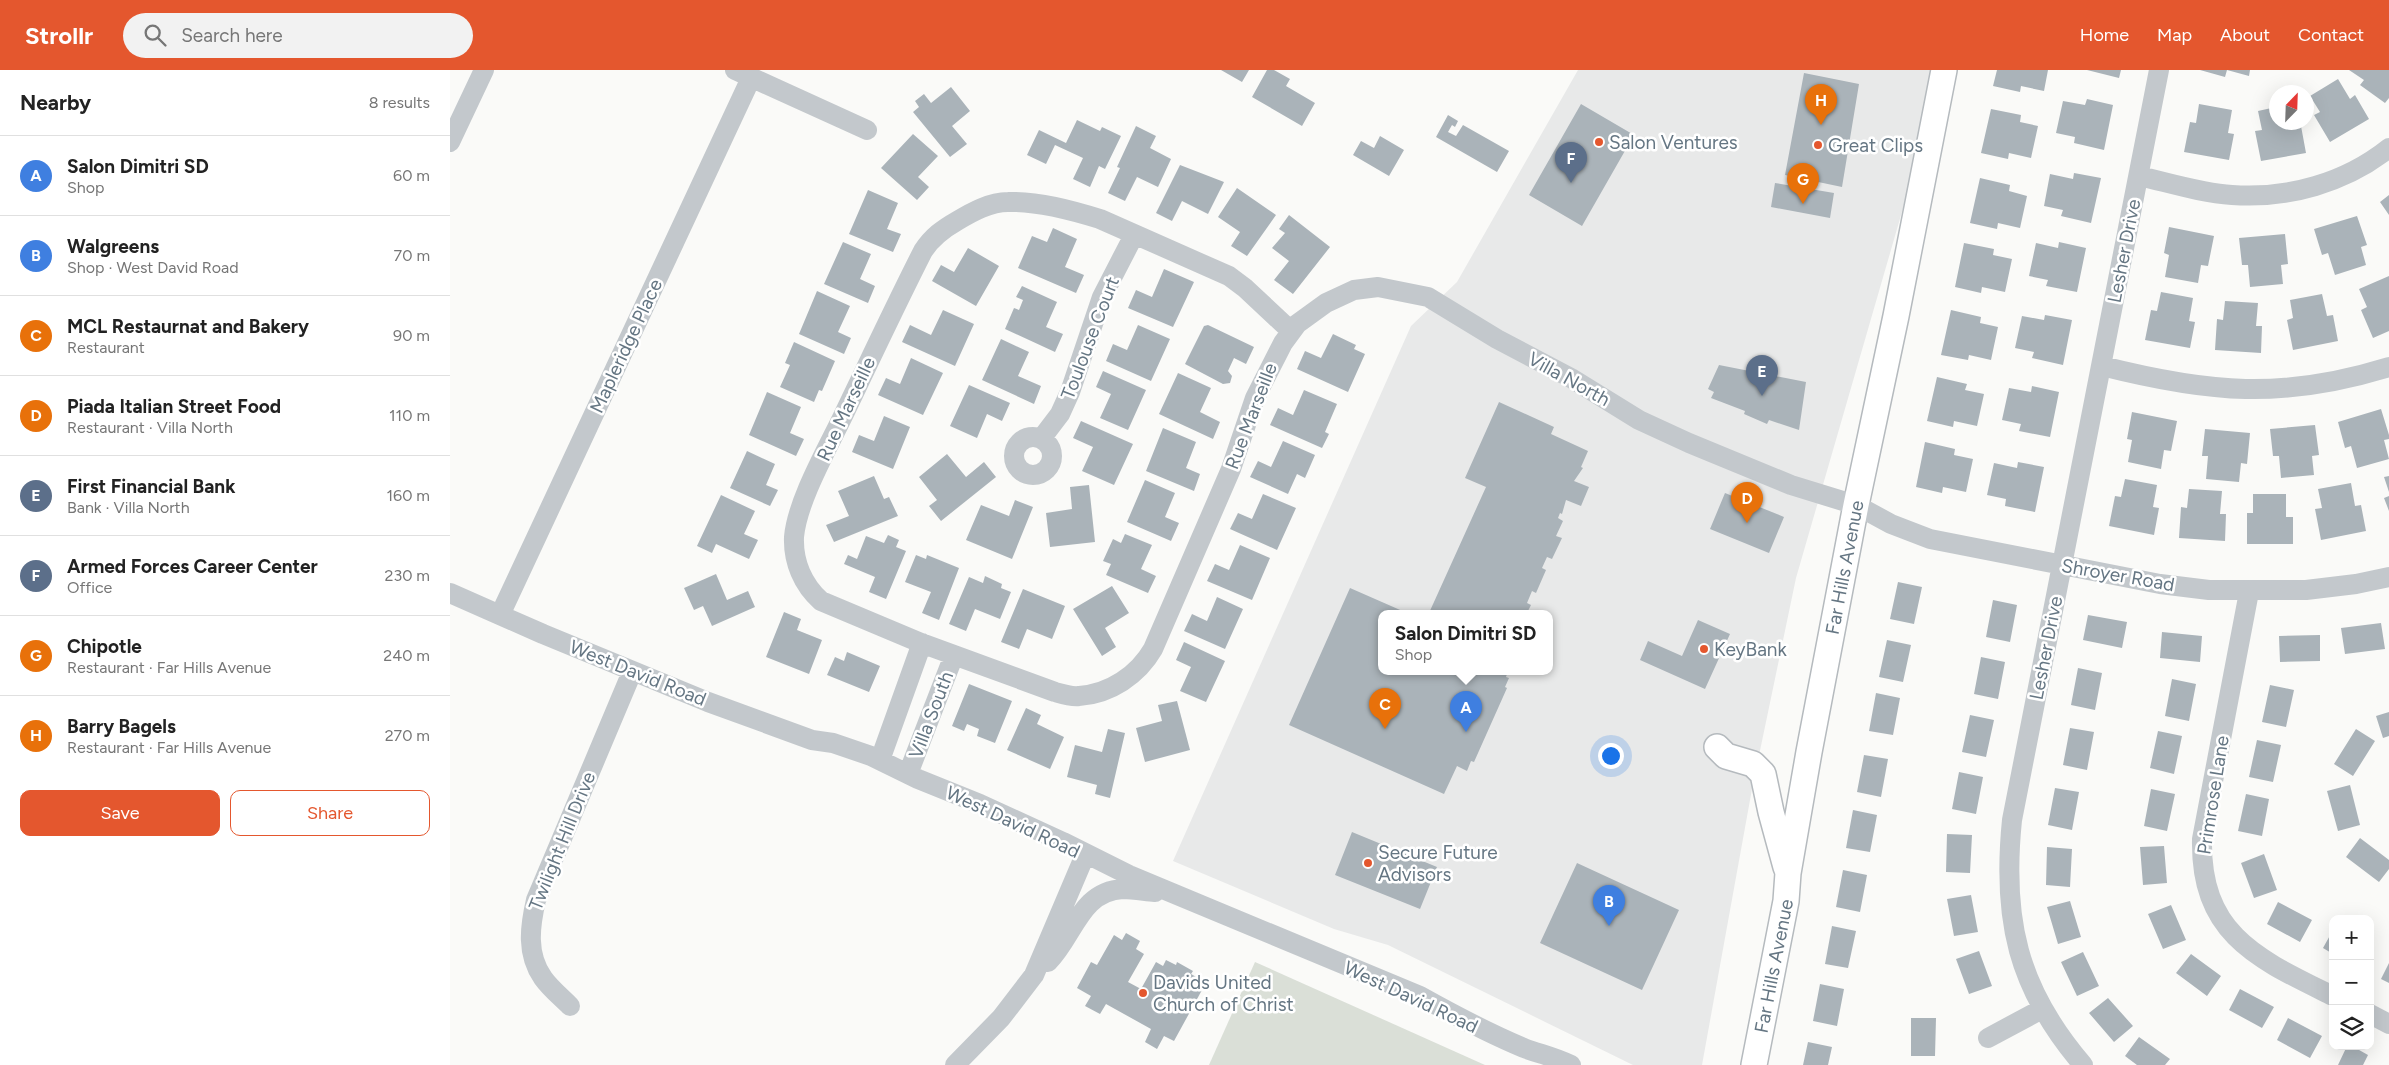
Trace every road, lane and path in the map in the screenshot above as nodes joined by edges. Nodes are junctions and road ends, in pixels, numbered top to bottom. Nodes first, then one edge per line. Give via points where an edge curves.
1 (484, 70) edge
2 (1944, 70) edge
3 (2159, 70) edge
4 (743, 74) edge
5 (867, 130) dead end
6 (450, 142) edge
7 (2389, 148) edge
8 (2139, 176) junction
9 (1134, 235) junction
10 (1291, 331) junction
11 (2102, 366) junction
12 (2389, 367) edge
13 (1041, 439) dead end
14 (1856, 506) junction
15 (2062, 565) junction
16 (2389, 577) edge
17 (2249, 592) junction
18 (450, 593) edge
19 (500, 615) junction
20 (922, 643) junction
21 (954, 655) junction
22 (632, 672) junction
23 (1717, 747) dead end
24 (880, 760) junction
25 (908, 774) junction
26 (1085, 855) junction
27 (1788, 873) junction
28 (1174, 894) junction
29 (1034, 976) junction
30 (2329, 994) edge
31 (570, 1006) dead end
32 (2042, 1009) junction
33 (2374, 1016) edge
34 (2389, 1024) edge
35 (1988, 1038) dead end
36 (1751, 1061) edge
37 (955, 1065) edge
38 (1571, 1065) edge
39 (2083, 1065) edge

1 - 6 street
2 - 14 main road, Far Hills Avenue
3 - 8 street, Lesher Drive
4 - 5 street
4 - 19 street, Mapleridge Place
7 - 8 street via 2349,174 2321,185 2264,195 2232,195
8 - 11 street, Lesher Drive
9 - 10 street, Rue Marseille via 1229,276
9 - 13 street, Toulouse Court via 1102,297 1060,414
9 - 20 street, Rue Marseille via 1081,213 1007,202 969,214 940,231 923,251 822,460 802,507 794,540 800,573 811,592 821,601
10 - 14 street, Villa North via 1319,307 1354,290 1378,287 1428,297 1639,420 1791,485
10 - 21 street, Rue Marseille via 1258,390 1231,469 1153,649 1135,673 1119,684 1078,697 1055,692
11 - 12 street via 2188,385 2241,390 2321,384
11 - 15 street, Lesher Drive
14 - 15 street, Shroyer Road via 1930,539
14 - 27 main road, Far Hills Avenue
15 - 17 street, Shroyer Road via 2160,584
15 - 32 street, Lesher Drive via 2012,820 2008,862 2014,930 2026,972
16 - 17 street, Shroyer Road via 2306,590
17 - 30 street, Primrose Lane via 2202,839 2206,885 2215,908 2241,944
18 - 19 street, West David Road
19 - 22 street, West David Road
20 - 21 street, Rue Marseille
20 - 24 street, Villa South
21 - 25 street, Villa South
22 - 24 street, West David Road via 812,740 833,743
22 - 31 street, Twilight Hill Drive via 536,900 530,922 530,942 538,969
23 - 27 main road via 1726,756 1754,764 1765,778
24 - 25 street, West David Road
25 - 26 street, West David Road via 980,804
26 - 28 street, West David Road
26 - 29 street
27 - 36 main road, Far Hills Avenue via 1786,901
28 - 29 street via 1123,889 1100,895 1087,904 1056,954
28 - 38 street, West David Road via 1420,996 1456,1018
29 - 37 street via 1002,1018
32 - 35 street
32 - 39 street, Lesher Drive
33 - 34 street

